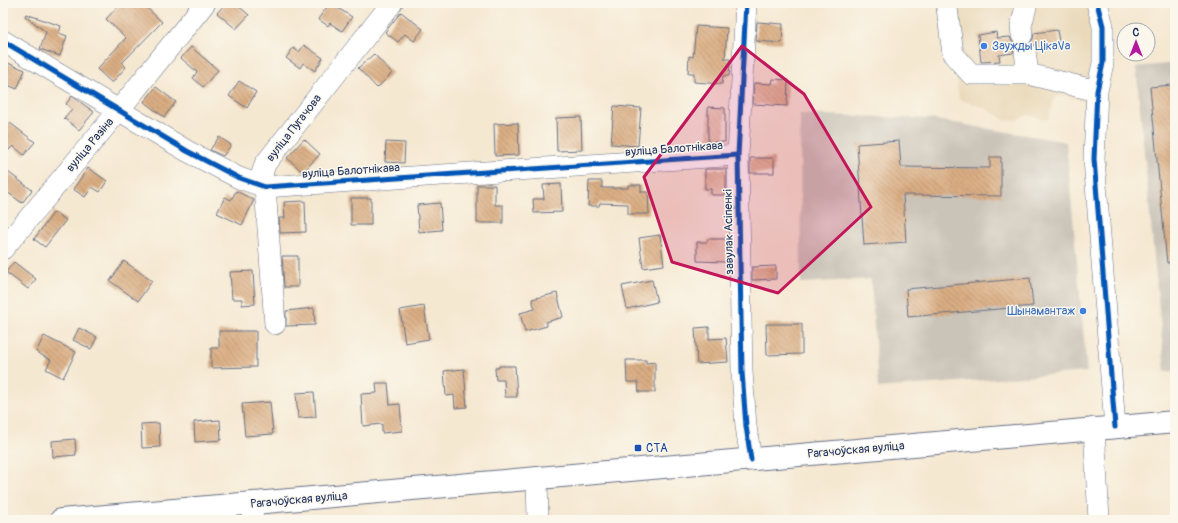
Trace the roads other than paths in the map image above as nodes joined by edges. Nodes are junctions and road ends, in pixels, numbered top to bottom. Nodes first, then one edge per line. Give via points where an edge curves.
1 (206, 3) edge
2 (392, 3) edge
3 (746, 3) edge
4 (948, 3) edge
5 (1027, 3) edge
6 (1097, 3) edge
7 (3, 41) edge
8 (1028, 74) junction
9 (1096, 91) junction
10 (119, 110) junction
11 (738, 155) junction
12 (265, 187) junction
13 (3, 249) edge
14 (275, 324) dead end
15 (1175, 422) edge
16 (1115, 427) junction
17 (1094, 428) junction
18 (750, 460) junction
19 (537, 478) junction
20 (252, 512) edge
21 (156, 516) edge
22 (61, 520) edge
23 (538, 520) edge
24 (1099, 520) edge

1 - 10 street, вуліца Разіна
2 - 12 street, вуліца Пугачова via 265,164 262,174
3 - 11 street, завулак Асіпенкі
4 - 8 street via 953,54 971,74
5 - 8 street via 1021,26
6 - 9 street via 1103,26 1103,63
7 - 10 street, вуліца Балотнікава
8 - 9 street
9 - 16 street via 1094,159
10 - 12 street, вуліца Балотнікава via 187,151 239,178
10 - 13 street, вуліца Разіна
11 - 12 street, вуліца Балотнікава
11 - 18 street, завулак Асіпенкі via 742,372
12 - 14 street, вуліца Пугачова
15 - 16 main road, Рагачоўская вуліца
16 - 17 main road, Рагачоўская вуліца
17 - 18 main road, Рагачоўская вуліца
17 - 24 street
18 - 19 main road, Рагачоўская вуліца
19 - 20 main road, Рагачоўская вуліца
19 - 23 street
20 - 21 main road, Рагачоўская вуліца
21 - 22 main road, Рагачоўская вуліца

